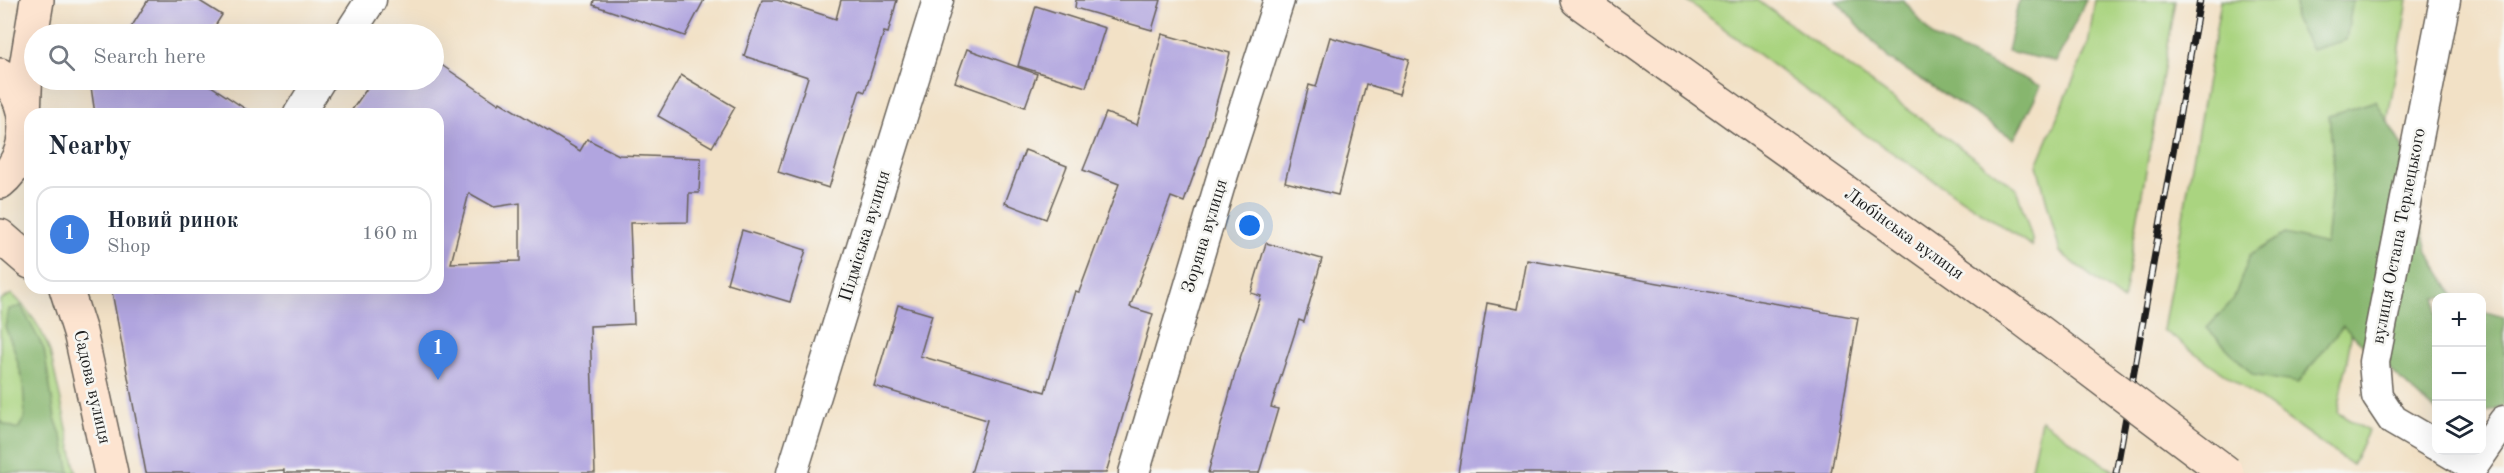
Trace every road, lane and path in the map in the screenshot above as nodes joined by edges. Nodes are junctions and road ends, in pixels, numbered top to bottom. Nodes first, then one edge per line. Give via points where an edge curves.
1 (37, 0) edge
2 (371, 0) edge
3 (938, 0) edge
4 (1279, 0) edge
5 (1577, 0) edge
6 (2445, 0) edge
7 (33, 24) edge
8 (355, 24) edge
9 (0, 75) edge
10 (26, 90) edge
11 (314, 90) edge
12 (26, 108) edge
13 (302, 108) edge
14 (24, 125) edge
15 (24, 140) edge
16 (0, 182) edge
17 (0, 236) edge
18 (24, 257) edge
19 (65, 294) edge
20 (2504, 421) edge
21 (2432, 443) edge
22 (2486, 447) edge
23 (2454, 455) edge
24 (2481, 455) edge
25 (111, 473) edge
26 (792, 473) edge
27 (1134, 473) edge
28 (2227, 473) edge

1 - 7 main road
2 - 8 street
3 - 26 street, Підміська вулиця
4 - 27 street, Зоряна вулиця
5 - 28 main road, Любінська вулиця, bridge via 2020,317
6 - 21 street, вулиця Остапа Терлецького via 2374,362 2377,396 2393,420
9 - 14 main road via 17,96
10 - 12 main road
11 - 13 street
15 - 16 main road via 16,162
17 - 18 main road
19 - 25 main road, Садова вулиця via 80,332
20 - 22 street
23 - 24 street via 2473,466

